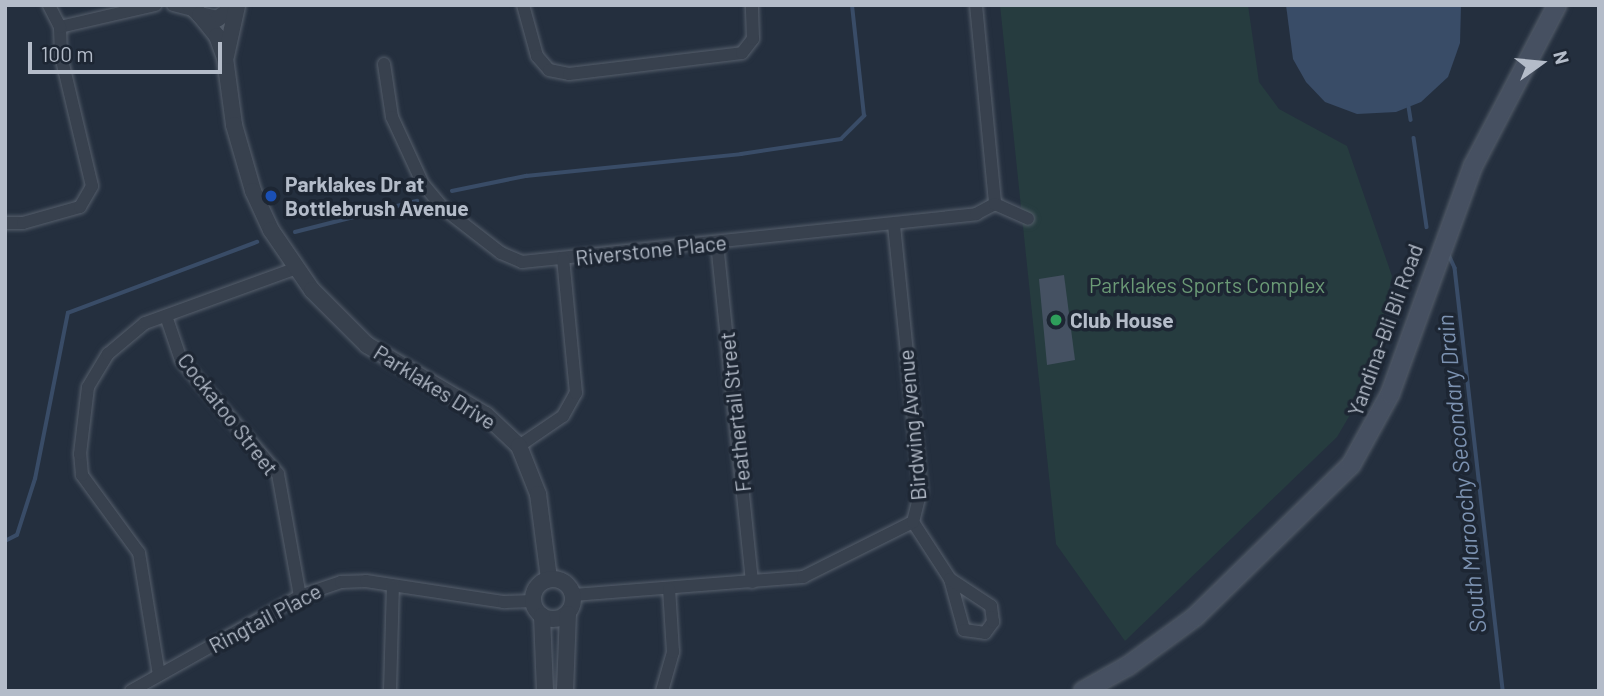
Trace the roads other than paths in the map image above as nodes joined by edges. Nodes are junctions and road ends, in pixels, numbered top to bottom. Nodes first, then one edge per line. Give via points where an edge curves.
1 (49, 5) edge
2 (155, 5) edge
3 (173, 5) edge
4 (237, 5) edge
5 (523, 5) edge
6 (752, 5) edge
7 (976, 5) edge
8 (1557, 5) edge
9 (194, 10) edge
10 (60, 27) junction
11 (225, 58) junction
12 (384, 64) dead end
13 (995, 204) junction
14 (1028, 219) dead end
15 (5, 223) edge
16 (894, 224) junction
17 (717, 243) junction
18 (563, 259) junction
19 (294, 269) junction
20 (166, 316) junction
21 (519, 446) junction
22 (913, 522) junction
23 (549, 579) junction
24 (950, 579) junction
25 (752, 582) junction
26 (393, 586) junction
27 (669, 589) junction
28 (573, 595) junction
29 (300, 596) junction
30 (534, 601) junction
31 (568, 614) junction
32 (542, 616) junction
33 (159, 675) junction
34 (131, 691) edge
35 (390, 691) edge
36 (545, 691) edge
37 (565, 691) edge
38 (662, 691) edge
39 (1083, 691) edge

1 - 10 street
2 - 10 street
3 - 9 street
4 - 9 street via 217,19
4 - 11 street, Parklakes Drive
5 - 6 street via 537,56 550,70 569,74 742,53 753,39
7 - 13 street
8 - 39 main road, Yandina-Bli Bli Road via 1473,166 1390,394 1351,465 1195,617 1128,666
9 - 11 street, Parklakes Drive via 217,36
10 - 15 street via 61,56 92,180 90,193 80,206 23,223
11 - 19 street, Parklakes Drive via 234,125 253,191
12 - 18 street, Riverstone Place via 392,117 431,195 512,259
13 - 14 street
13 - 16 street, Riverstone Place via 976,214
16 - 17 street, Riverstone Place
16 - 22 street, Birdwing Avenue via 921,491
17 - 18 street, Riverstone Place
17 - 25 street, Feathertail Street
18 - 21 street via 576,393 563,416
19 - 20 street
19 - 21 street, Parklakes Drive via 367,345 486,415
20 - 29 street, Cockatoo Street via 181,360 278,474
20 - 33 street via 135,330 98,366 88,387 80,454 85,482 126,530 139,553
21 - 23 street, Parklakes Drive via 538,494
22 - 24 street
22 - 25 street, Birdwing Avenue via 812,575
23 - 28 street via 563,582
23 - 30 street via 537,589
24 - 24 street via 991,606 993,622 985,633 964,630
25 - 27 street, Birdwing Avenue
26 - 29 street, Ringtail Place via 341,582
26 - 30 street, Ringtail Place via 488,600
26 - 35 street
27 - 28 street, Birdwing Avenue
27 - 38 street via 673,652
28 - 31 street
29 - 33 street, Ringtail Place
30 - 32 street
31 - 32 street via 553,620
31 - 37 street
32 - 36 street
33 - 34 street, Ringtail Place

